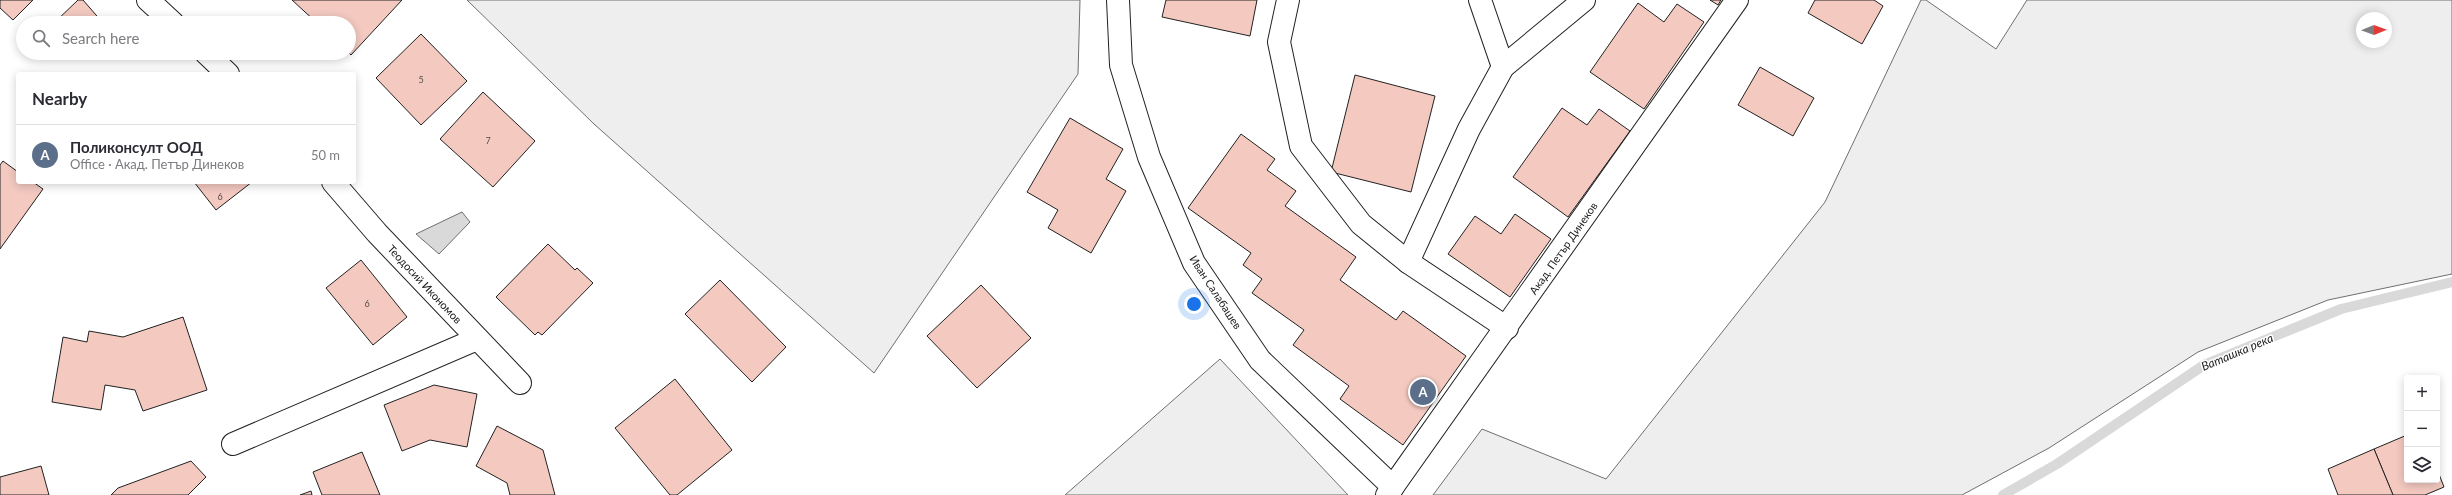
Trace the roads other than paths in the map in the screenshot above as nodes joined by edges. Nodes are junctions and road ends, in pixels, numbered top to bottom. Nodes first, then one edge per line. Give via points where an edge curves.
1 (148, 0) edge
2 (1118, 0) edge
3 (1288, 0) edge
4 (1480, 0) edge
5 (1584, 0) edge
6 (1737, 0) edge
7 (165, 16) edge
8 (213, 60) edge
9 (1503, 67) junction
10 (226, 72) edge
11 (335, 184) edge
12 (1408, 262) junction
13 (1507, 328) junction
14 (478, 339) junction
15 (520, 383) dead end
16 (233, 444) dead end
17 (1390, 491) edge

1 - 7 street
2 - 17 street, Иван Салабашев via 1121,65 1149,157 1194,263 1260,360
3 - 12 street via 1279,42 1301,146 1361,224
4 - 9 street
5 - 9 street
6 - 13 street, Акад. Петър Динеков
8 - 10 street
9 - 12 street via 1469,129
11 - 14 street, Теодосий Икономов via 377,233
12 - 13 street
13 - 17 street, Акад. Петър Динеков
14 - 15 street, Теодосий Икономов
14 - 16 street

